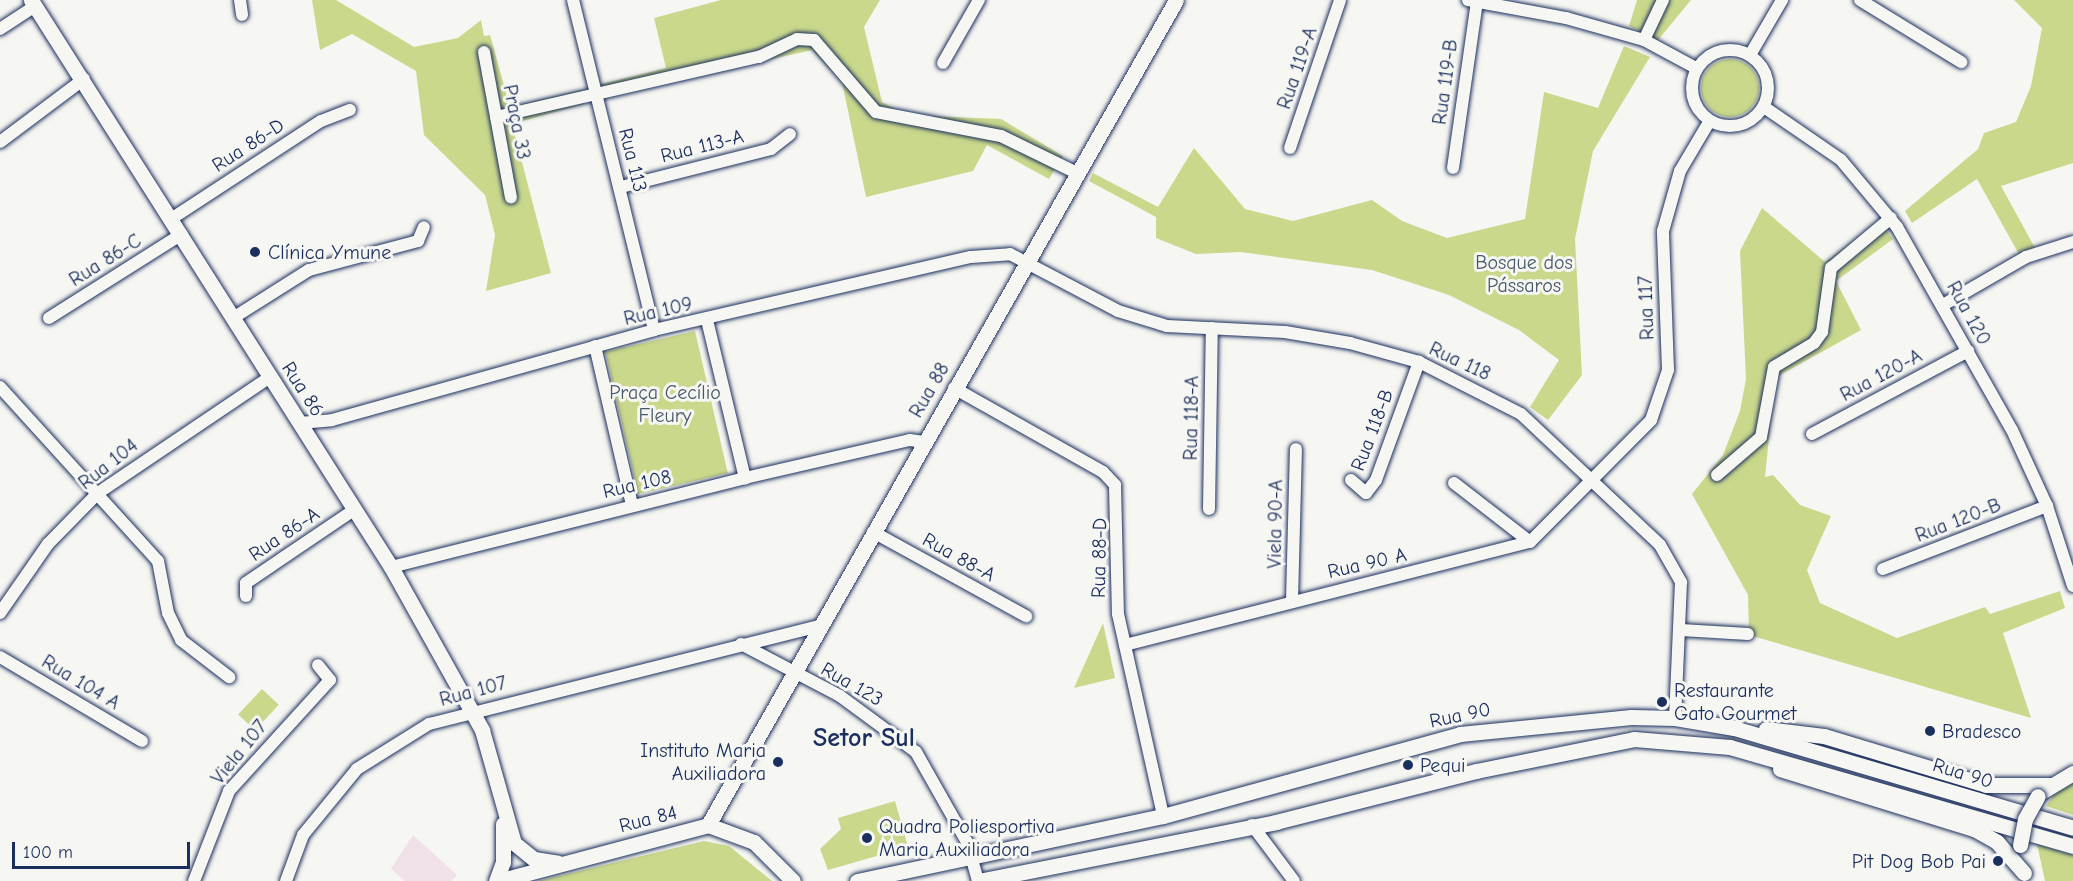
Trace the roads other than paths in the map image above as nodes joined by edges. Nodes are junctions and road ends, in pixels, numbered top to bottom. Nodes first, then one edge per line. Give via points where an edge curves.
1 (240, 0) edge
2 (573, 0) edge
3 (979, 0) edge
4 (1176, 0) edge
5 (1340, 0) edge
6 (1663, 0) edge
7 (1782, 0) edge
8 (1860, 0) edge
9 (1472, 1) edge
10 (33, 3) edge
11 (242, 15) dead end
12 (0, 29) edge
13 (1644, 40) junction
14 (484, 52) dead end
15 (1750, 55) junction
16 (1961, 62) dead end
17 (943, 63) dead end
18 (1696, 68) junction
19 (84, 79) junction
20 (596, 95) junction
21 (1764, 106) junction
22 (350, 110) dead end
23 (496, 117) junction
24 (1709, 122) junction
25 (790, 134) dead end
26 (0, 142) edge
27 (1290, 148) dead end
28 (1452, 168) dead end
29 (1077, 173) junction
30 (621, 187) junction
31 (512, 198) dead end
32 (1891, 218) junction
33 (171, 219) junction
34 (424, 227) dead end
35 (182, 234) junction
36 (2073, 242) edge
37 (1026, 263) junction
38 (1943, 304) junction
39 (49, 318) dead end
40 (233, 318) junction
41 (707, 320) junction
42 (1212, 328) junction
43 (654, 330) junction
44 (595, 346) junction
45 (1968, 351) junction
46 (1419, 362) junction
47 (270, 377) junction
48 (0, 387) edge
49 (954, 388) junction
50 (300, 423) junction
51 (1812, 434) dead end
52 (920, 448) junction
53 (1296, 449) dead end
54 (1717, 475) dead end
55 (746, 478) junction
56 (1595, 479) junction
57 (1351, 480) dead end
58 (1454, 483) dead end
59 (98, 493) junction
60 (632, 505) junction
61 (2047, 506) junction
62 (1209, 509) dead end
63 (354, 510) junction
64 (873, 532) junction
65 (1530, 542) junction
66 (391, 567) junction
67 (1883, 569) dead end
68 (2073, 586) edge
69 (246, 596) dead end
70 (1292, 600) junction
71 (0, 613) edge
72 (1026, 616) dead end
73 (819, 626) junction
74 (1681, 630) junction
75 (1748, 634) dead end
76 (741, 644) junction
77 (1125, 645) junction
78 (0, 657) edge
79 (318, 664) dead end
80 (794, 674) junction
81 (229, 677) dead end
82 (471, 710) junction
83 (1675, 717) junction
84 (1703, 720) junction
85 (142, 741) dead end
86 (1678, 744) junction
87 (2072, 772) edge
88 (2044, 791) junction
89 (721, 802) junction
90 (1163, 816) junction
91 (503, 818) junction
92 (1276, 822) junction
93 (708, 825) junction
94 (1252, 825) junction
95 (2073, 828) edge
96 (728, 832) junction
97 (2073, 846) edge
98 (1276, 850) junction
99 (973, 856) junction
100 (558, 863) junction
101 (791, 876) edge
102 (2026, 877) edge
103 (194, 881) edge
104 (286, 881) edge
105 (497, 881) edge
106 (804, 881) edge
107 (857, 881) edge
108 (978, 881) edge
109 (1294, 881) edge

1 - 11 street
2 - 20 street, Rua 113
3 - 17 street
4 - 29 main road, Rua 88
5 - 27 street, Rua 119-A
6 - 13 street
7 - 15 street
8 - 16 street
9 - 13 street
9 - 28 street, Rua 119-B
10 - 12 street
10 - 19 main road, Rua 86
13 - 18 street
14 - 23 street, Praça 33
15 - 18 street via 1731,49 1711,54
15 - 21 street via 1766,78
18 - 24 street via 1691,87 1695,107
19 - 26 street
19 - 33 main road, Rua 86
20 - 23 street
20 - 29 street via 759,57 797,39 814,39 876,112 1001,136
20 - 30 street, Rua 113
21 - 24 street via 1750,122 1729,128
21 - 32 street, Rua 120 via 1840,160
22 - 33 street, Rua 86-D via 321,121
23 - 31 street, Praça 33
24 - 56 street, Rua 117 via 1680,171 1663,231 1668,370 1651,420
25 - 30 street, Rua 113-A via 771,148
29 - 37 main road, Rua 88
30 - 43 street, Rua 113
32 - 38 street, Rua 120
32 - 54 street via 1835,263 1829,275 1822,332 1814,343 1774,367 1767,382 1761,437
33 - 35 main road, Rua 86
34 - 40 street via 418,241 309,270
35 - 39 street, Rua 86-C
35 - 40 main road, Rua 86
36 - 38 street via 2026,256
37 - 41 street, Rua 109 via 1010,254 971,257
37 - 42 street, Rua 118 via 1118,311 1167,326
37 - 49 main road, Rua 88
38 - 45 street, Rua 120
40 - 47 main road, Rua 86
41 - 43 street, Rua 109
41 - 55 street
42 - 46 street, Rua 118 via 1285,332
42 - 62 street, Rua 118-A
43 - 44 street, Rua 109
44 - 50 street, Rua 109 via 332,420
44 - 60 street
45 - 51 street, Rua 120-A
45 - 61 street, Rua 120
46 - 56 street, Rua 118 via 1521,414
46 - 57 street, Rua 118-B via 1376,480 1366,493
47 - 50 main road, Rua 86
47 - 59 street, Rua 104
48 - 59 street
49 - 52 main road, Rua 88
49 - 77 street, Rua 88-D via 1103,472 1115,485 1118,614
50 - 63 main road, Rua 86
52 - 55 street, Rua 108 via 893,445
52 - 64 main road, Rua 88
53 - 70 street, Viela 90-A
55 - 60 street, Rua 108
56 - 65 street
56 - 74 street, Rua 118 via 1660,545 1681,582
58 - 65 street
59 - 71 street, Rua 104 via 48,544
59 - 81 street via 158,561 168,614 181,640
60 - 66 street, Rua 108
61 - 67 street, Rua 120-B
61 - 68 street, Rua 120
63 - 66 main road, Rua 86
63 - 69 street, Rua 86-A via 246,583
64 - 72 street, Rua 88-A
64 - 73 main road, Rua 88
65 - 70 street, Rua 90 A
66 - 82 main road, Rua 86
70 - 77 street, Rua 90 A
73 - 76 street, Rua 107
73 - 80 main road, Rua 88
74 - 75 street
74 - 83 street, Rua 118
76 - 80 street
76 - 82 street, Rua 107
77 - 90 street, Rua 88-D
78 - 85 street, Rua 104 A
79 - 103 street, Viela 107 via 330,680 229,791
80 - 89 main road, Rua 88
80 - 99 street, Rua 123 via 840,696 916,753 940,787
82 - 91 main road, Rua 86 via 482,730
82 - 104 street, Rua 107 via 429,723 357,770 303,835
83 - 84 main road, Rua 90
83 - 90 main road, Rua 90 via 1510,726 1460,734
84 - 88 main road via 1824,736 1986,785
84 - 95 main road, Rua 90
86 - 92 main road, Rua 90 via 1634,739 1546,754
86 - 97 main road, Rua 90 via 1730,747 1814,767
86 - 102 main road via 1974,829 1996,842
87 - 88 main road
88 - 102 main road, bridge via 2025,819 2020,846
89 - 93 main road, Rua 88
89 - 96 main road
90 - 99 main road, Rua 90
91 - 100 main road, Rua 86 via 514,843 529,855
91 - 105 main road, Rua 86 via 503,862
92 - 94 main road, Rua 90
92 - 98 street
93 - 96 main road, Rua 84
93 - 100 main road, Rua 84
94 - 98 street
94 - 108 main road, Rua 90
96 - 101 main road, Rua 84 via 754,842
98 - 109 street
99 - 107 main road, Rua 90
99 - 108 street, Rua 123
100 - 105 main road, Rua 84
101 - 106 main road

